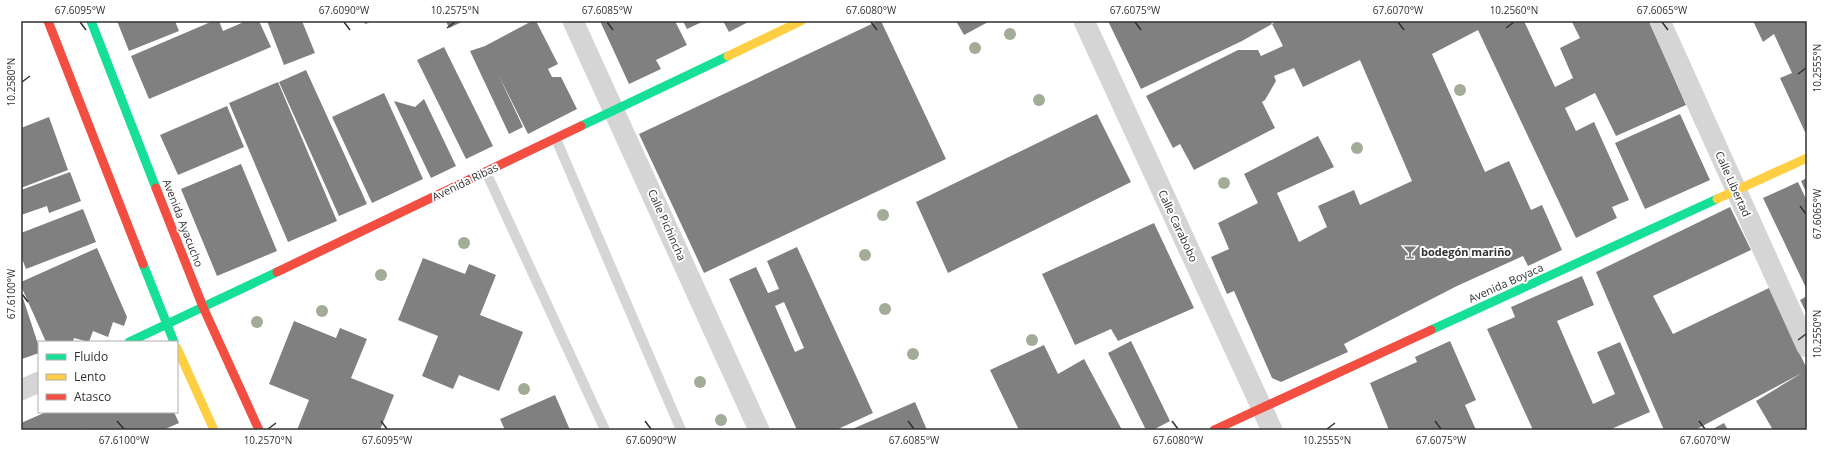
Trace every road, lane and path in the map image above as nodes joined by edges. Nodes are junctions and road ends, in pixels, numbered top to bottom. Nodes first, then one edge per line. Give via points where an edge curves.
1 (48, 21) edge
2 (91, 21) edge
3 (573, 21) edge
4 (801, 21) edge
5 (1084, 21) edge
6 (1660, 21) edge
7 (615, 111) junction
8 (556, 139) junction
9 (1807, 158) edge
10 (486, 172) junction
11 (1736, 192) junction
12 (203, 307) junction
13 (166, 325) junction
14 (131, 341) edge
15 (174, 341) edge
16 (1807, 347) edge
17 (178, 350) edge
18 (38, 382) edge
19 (21, 390) edge
20 (1262, 407) junction
21 (214, 430) edge
22 (259, 430) edge
23 (605, 430) edge
24 (681, 430) edge
25 (759, 430) edge
26 (1214, 430) edge
27 (1272, 430) edge

1 - 13 street
2 - 12 street, Avenida Ayacucho
3 - 7 street, Calle Pichincha
4 - 7 street, Avenida Ribas
5 - 20 street, Calle Carabobo
6 - 11 street, Calle Libertad
7 - 8 street, Avenida Ribas
7 - 25 street, Calle Pichincha
8 - 10 street, Avenida Ribas
8 - 24 lane
9 - 11 street, Avenida Boyaca
10 - 12 street, Avenida Ribas
10 - 23 lane
11 - 16 street, Calle Libertad
11 - 20 street, Avenida Boyaca
12 - 13 street, Avenida Ribas
12 - 22 street, Avenida Ayacucho
13 - 14 street, Avenida Ribas
13 - 15 street
17 - 21 street
18 - 19 street
20 - 26 street, Avenida Boyaca
20 - 27 street, Calle Carabobo

